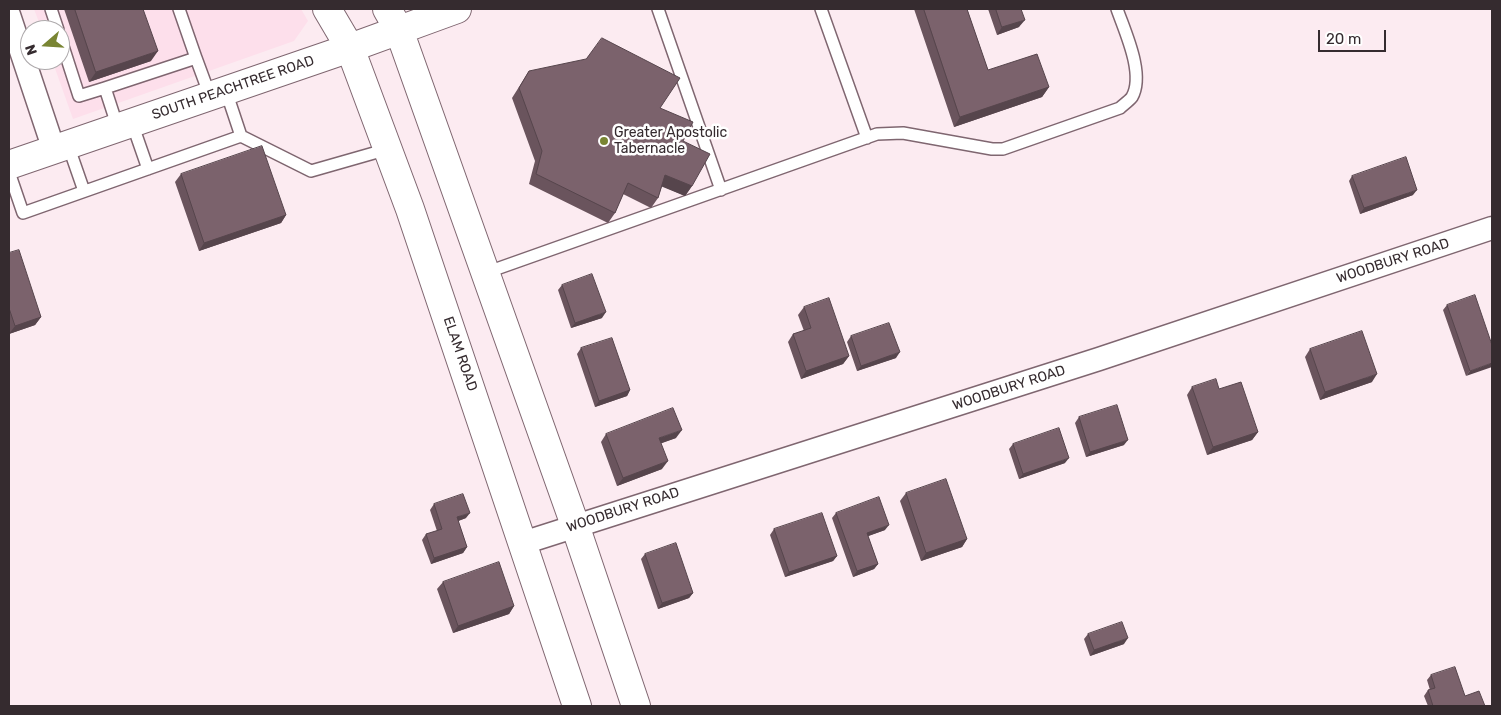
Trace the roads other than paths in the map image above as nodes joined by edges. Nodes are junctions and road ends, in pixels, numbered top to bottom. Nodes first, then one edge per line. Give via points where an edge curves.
1 (179, 9) edge
2 (327, 9) edge
3 (457, 9) edge
4 (658, 9) edge
5 (821, 9) edge
6 (1117, 9) edge
7 (9, 15) edge
8 (393, 19) edge
9 (350, 48) junction
10 (196, 58) junction
11 (70, 66) edge
12 (105, 88) junction
13 (218, 93) junction
14 (125, 125) junction
15 (241, 136) junction
16 (867, 138) junction
17 (61, 147) junction
18 (388, 149) junction
19 (9, 166) edge
20 (148, 169) junction
21 (9, 172) edge
22 (721, 190) junction
23 (84, 191) junction
24 (1492, 228) edge
25 (486, 274) junction
26 (575, 525) junction
27 (523, 543) junction
28 (577, 706) edge
29 (636, 706) edge

1 - 10 lane
2 - 9 main road, ELAM ROAD
3 - 8 main road, SOUTH PEACHTREE ROAD
4 - 22 lane
5 - 16 lane
6 - 16 lane via 1135,64 1136,84 1131,98 1120,108 1003,149 903,133 877,134
7 - 17 street
8 - 9 main road, SOUTH PEACHTREE ROAD
8 - 25 main road
9 - 13 main road, SOUTH PEACHTREE ROAD
9 - 18 main road, ELAM ROAD
10 - 12 lane
10 - 13 lane
11 - 12 lane via 80,96
12 - 14 lane
13 - 14 main road, SOUTH PEACHTREE ROAD
13 - 15 lane
14 - 17 main road, SOUTH PEACHTREE ROAD
14 - 20 lane
15 - 18 lane via 311,171
15 - 20 lane
16 - 22 lane
17 - 19 main road, SOUTH PEACHTREE ROAD
17 - 23 lane
18 - 27 main road, ELAM ROAD
20 - 23 lane
21 - 23 lane via 23,213
22 - 25 lane
24 - 26 street, WOODBURY ROAD via 1099,359
25 - 26 main road
26 - 27 street, WOODBURY ROAD
26 - 29 main road
27 - 28 main road, ELAM ROAD

